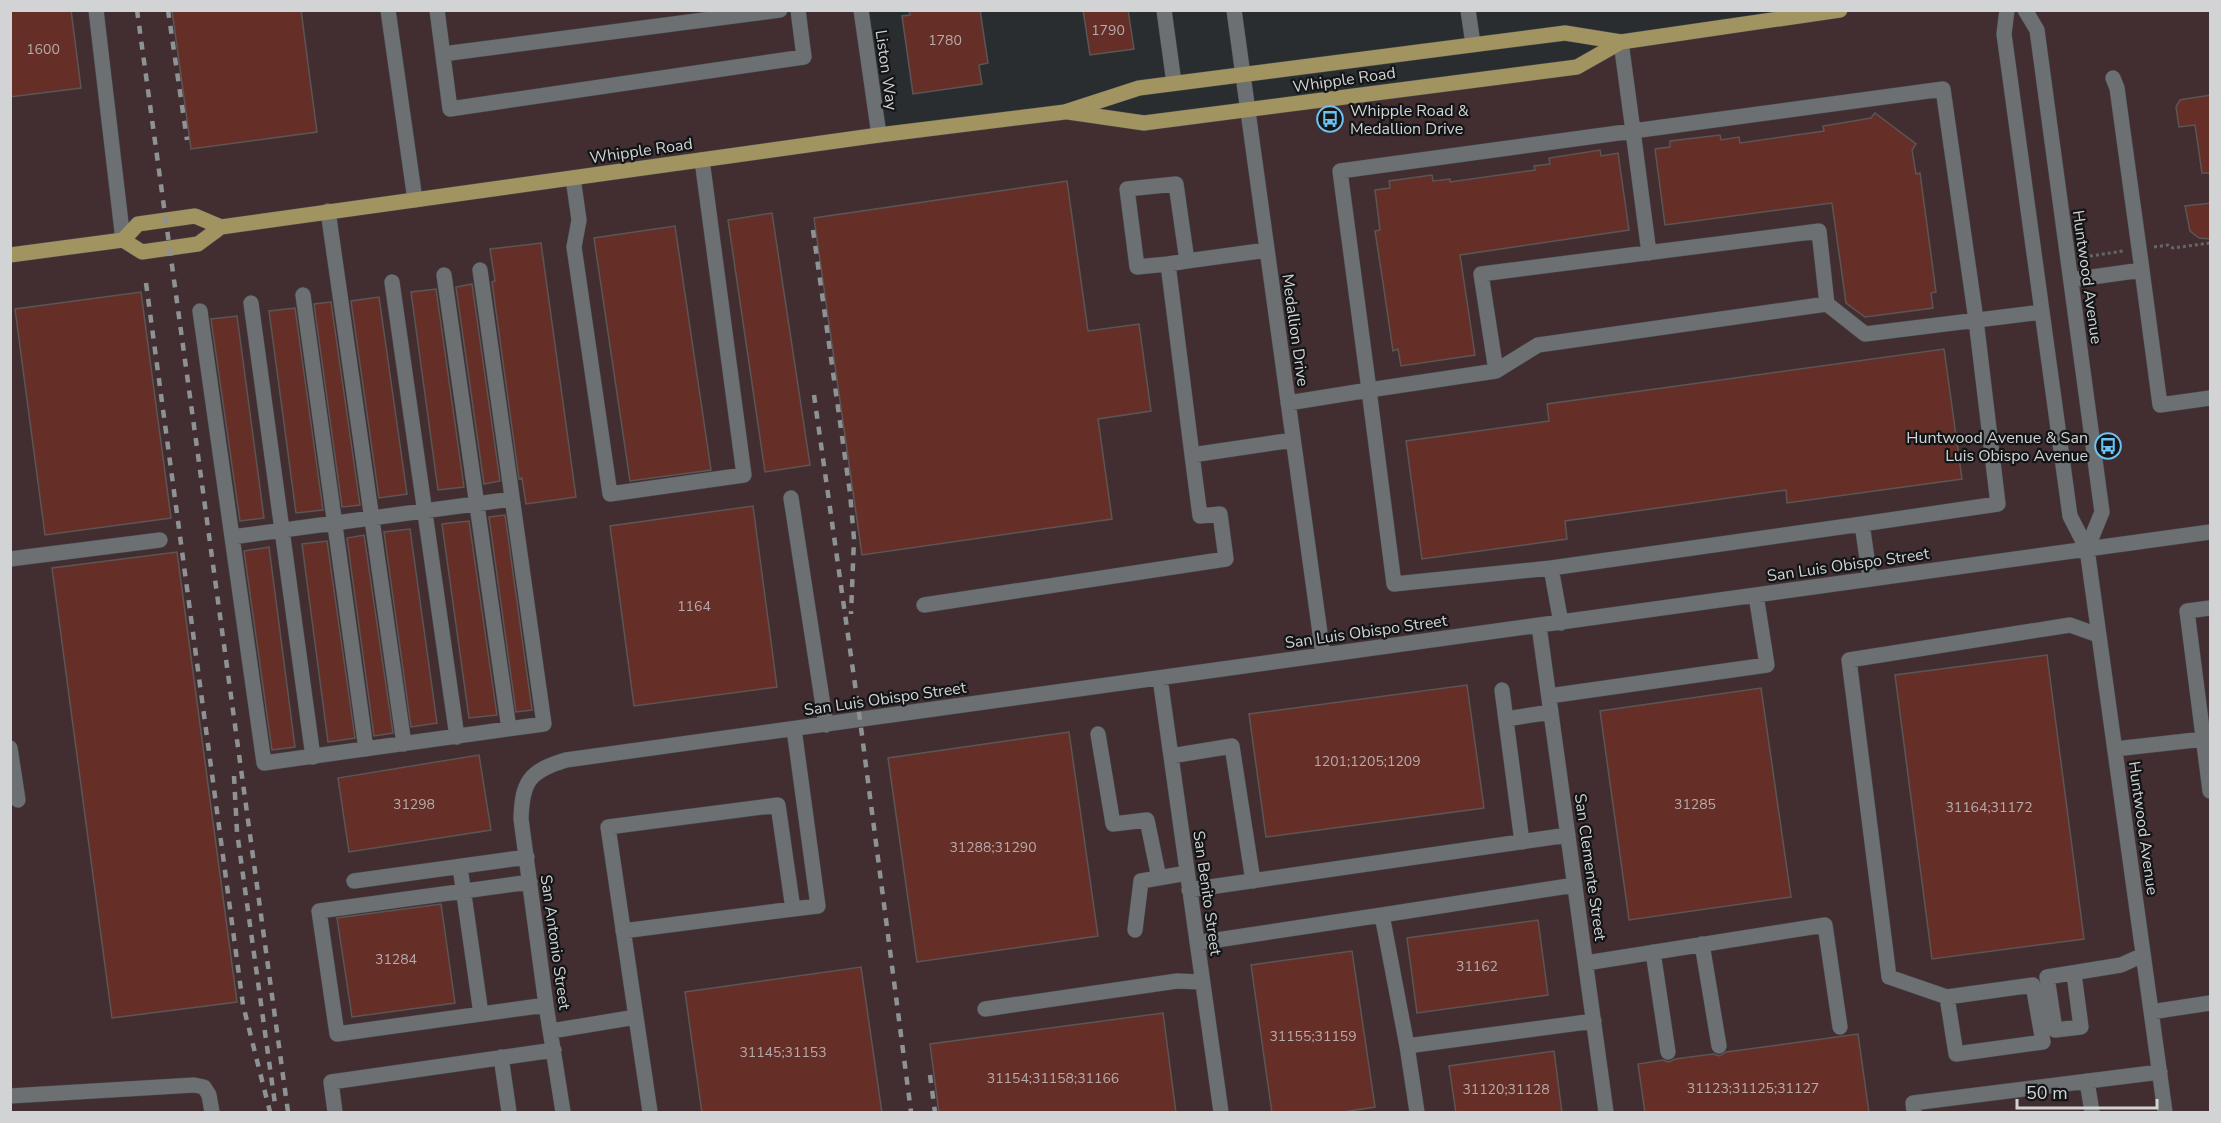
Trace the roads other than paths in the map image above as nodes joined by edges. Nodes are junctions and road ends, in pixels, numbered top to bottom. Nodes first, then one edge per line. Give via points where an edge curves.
1 (96, 10) edge
2 (388, 10) edge
3 (437, 10) edge
4 (780, 10) edge
5 (798, 10) edge
6 (861, 10) edge
7 (1164, 10) edge
8 (1234, 10) edge
9 (1468, 10) edge
10 (1840, 10) edge
11 (2007, 10) edge
12 (2025, 10) edge
13 (1621, 42) junction
14 (1473, 44) junction
15 (443, 54) junction
16 (1242, 75) junction
17 (2113, 78) dead end
18 (1174, 84) junction
19 (1247, 111) junction
20 (1065, 112) junction
21 (1633, 131) junction
22 (879, 135) junction
23 (702, 160) junction
24 (573, 178) junction
25 (415, 200) junction
26 (328, 212) junction
27 (221, 226) junction
28 (123, 240) junction
29 (1267, 250) junction
30 (1649, 253) junction
31 (10, 255) edge
32 (1187, 261) junction
33 (1168, 264) junction
34 (480, 270) dead end
35 (2142, 270) junction
36 (444, 275) dead end
37 (2071, 280) junction
38 (392, 282) dead end
39 (303, 295) dead end
40 (251, 303) dead end
41 (1827, 304) junction
42 (200, 311) dead end
43 (2042, 312) junction
44 (1976, 320) junction
45 (1496, 371) junction
46 (1369, 390) junction
47 (2211, 398) edge
48 (1288, 402) junction
49 (1293, 440) junction
50 (1192, 455) junction
51 (791, 498) dead end
52 (512, 499) junction
53 (476, 504) junction
54 (424, 511) junction
55 (372, 518) junction
56 (335, 523) junction
57 (1862, 525) junction
58 (283, 530) junction
59 (2211, 532) edge
60 (232, 537) junction
61 (160, 540) dead end
62 (2087, 549) junction
63 (10, 560) edge
64 (1551, 568) junction
65 (1869, 579) junction
66 (1756, 596) junction
67 (924, 605) dead end
68 (2211, 608) edge
69 (1561, 623) junction
70 (1539, 626) junction
71 (2098, 634) junction
72 (1323, 655) junction
73 (1160, 678) junction
74 (1502, 690) dead end
75 (1549, 696) junction
76 (1551, 712) junction
77 (1506, 719) junction
78 (826, 725) junction
79 (509, 729) junction
80 (794, 729) junction
81 (1098, 734) dead end
82 (457, 737) junction
83 (2204, 739) junction
84 (404, 744) junction
85 (10, 748) edge
86 (366, 749) junction
87 (2115, 749) junction
88 (1171, 756) junction
89 (314, 757) junction
90 (531, 777) joint
91 (2211, 791) edge
92 (18, 800) dead end
93 (1568, 835) junction
94 (1522, 842) junction
95 (527, 857) junction
96 (460, 867) junction
97 (1187, 873) junction
98 (1159, 878) junction
99 (354, 881) dead end
100 (1253, 881) junction
101 (530, 882) junction
102 (1575, 885) junction
103 (1190, 890) junction
104 (464, 891) junction
105 (793, 909) junction
106 (1382, 915) junction
107 (1135, 930) dead end
108 (623, 931) junction
109 (1197, 943) junction
110 (1702, 944) junction
111 (1653, 952) junction
112 (2143, 955) junction
113 (1586, 963) junction
114 (2074, 974) dead end
115 (1202, 982) junction
116 (1947, 997) junction
117 (2211, 1003) edge
118 (546, 1005) junction
119 (985, 1009) dead end
120 (2151, 1012) junction
121 (481, 1014) junction
122 (636, 1017) junction
123 (1594, 1021) junction
124 (1840, 1027) dead end
125 (551, 1031) junction
126 (1407, 1046) junction
127 (1719, 1046) dead end
128 (554, 1050) junction
129 (1668, 1052) dead end
130 (501, 1057) junction
131 (2160, 1072) junction
132 (2087, 1081) junction
133 (10, 1096) edge
134 (212, 1113) edge
135 (335, 1113) edge
136 (509, 1113) edge
137 (562, 1113) edge
138 (650, 1113) edge
139 (1221, 1113) edge
140 (1417, 1113) edge
141 (1606, 1113) edge
142 (1914, 1113) edge
143 (2092, 1113) edge
144 (2165, 1113) edge

1 - 28 street
2 - 25 street
3 - 15 street
4 - 15 street
5 - 15 street via 804,57 450,109
6 - 22 street, Liston Way
7 - 18 street
8 - 16 street, Medallion Drive
9 - 14 street
10 - 13 main road, Whipple Road
11 - 43 street, Huntwood Avenue via 2004,34
12 - 37 street, Huntwood Avenue via 2037,30
13 - 14 main road, Whipple Road via 1565,33
13 - 19 main road, Whipple Road via 1576,67
13 - 21 street
14 - 16 main road, Whipple Road
16 - 18 main road, Whipple Road
16 - 19 street, Medallion Drive
17 - 35 street
18 - 20 main road, Whipple Road via 1139,88
19 - 20 main road, Whipple Road via 1144,123
19 - 29 street, Medallion Drive
20 - 22 main road, Whipple Road
21 - 30 street
21 - 44 street via 1943,89
21 - 46 street via 1340,171
22 - 23 main road, Whipple Road
23 - 24 main road, Whipple Road
23 - 24 street via 744,474 609,494 574,247 579,220
24 - 25 main road, Whipple Road
25 - 26 main road, Whipple Road
26 - 27 main road, Whipple Road
26 - 55 street
27 - 28 main road, Whipple Road via 195,216 138,224
27 - 28 main road, Whipple Road via 198,244 169,249 142,252
28 - 31 main road, Whipple Road
29 - 32 street
29 - 48 street, Medallion Drive
30 - 41 street via 1819,231
30 - 45 street via 1481,274
32 - 33 street
32 - 33 street via 1176,184 1127,189 1137,267
33 - 50 street
34 - 52 street
35 - 37 street
35 - 47 street via 2160,405
36 - 53 street
37 - 62 street, Huntwood Avenue via 2102,512
38 - 54 street
39 - 56 street
40 - 58 street
41 - 44 street via 1865,334
41 - 45 street via 1538,345
42 - 60 street
43 - 44 street
43 - 62 street, Huntwood Avenue via 2070,516
44 - 57 street via 1998,504
45 - 46 street
46 - 48 street
46 - 64 street via 1394,584
48 - 49 street, Medallion Drive
49 - 50 street
49 - 72 street, Medallion Drive
50 - 67 street via 1200,516 1220,514 1226,559
51 - 78 street
52 - 53 street
52 - 79 street via 544,724
53 - 54 street
53 - 79 street
54 - 55 street
54 - 82 street
55 - 56 street
55 - 84 street
56 - 58 street
56 - 86 street
57 - 64 street
57 - 65 street
58 - 60 street
58 - 89 street
59 - 62 street, San Luis Obispo Street
60 - 89 street via 264,763
61 - 63 street
62 - 65 street, San Luis Obispo Street
62 - 71 street, Huntwood Avenue
64 - 69 street
65 - 66 street, San Luis Obispo Street
66 - 69 street, San Luis Obispo Street
66 - 75 street via 1767,665
68 - 83 street via 2187,611
69 - 70 street, San Luis Obispo Street
70 - 72 street, San Luis Obispo Street
70 - 75 street, San Clemente Street
71 - 87 street, Huntwood Avenue
71 - 116 street via 2070,624 1849,660 1889,976
72 - 73 street, San Luis Obispo Street
73 - 78 street, San Luis Obispo Street
73 - 88 street, San Benito Street
74 - 77 street
75 - 76 street, San Clemente Street
76 - 77 street
76 - 93 street, San Clemente Street
77 - 94 street
78 - 80 street, San Luis Obispo Street
79 - 82 street
80 - 90 street, San Luis Obispo Street via 566,760 546,766
80 - 105 street via 818,906
81 - 98 street via 1113,824 1147,820
82 - 84 street
83 - 87 street
83 - 91 street
84 - 86 street
85 - 92 street
86 - 89 street
87 - 112 street, Huntwood Avenue
88 - 97 street, San Benito Street
88 - 100 street via 1232,746
90 - 95 street, San Antonio Street via 522,796
93 - 94 street
93 - 102 street, San Clemente Street
94 - 100 street
95 - 96 street
95 - 101 street, San Antonio Street
96 - 99 street
96 - 104 street
97 - 98 street
97 - 103 street, San Benito Street
98 - 107 street via 1141,881
100 - 103 street
101 - 104 street
101 - 118 street, San Antonio Street
102 - 106 street
102 - 113 street, San Clemente Street
103 - 109 street, San Benito Street
104 - 121 street
104 - 121 street via 319,911 337,1034
105 - 108 street
105 - 108 street via 778,805 631,824 608,827
106 - 109 street
106 - 126 street
108 - 122 street
109 - 115 street, San Benito Street
110 - 111 street
110 - 124 street via 1825,925
110 - 127 street
111 - 113 street
111 - 129 street
112 - 114 street via 2121,965
112 - 120 street, Huntwood Avenue
113 - 123 street, San Clemente Street
115 - 119 street via 1177,981
115 - 139 street, San Benito Street
116 - 116 street via 1956,1054 2043,1041 2033,985
117 - 120 street
118 - 121 street
118 - 125 street, San Antonio Street
120 - 131 street, Huntwood Avenue
122 - 125 street
122 - 138 street
123 - 126 street
123 - 141 street, San Clemente Street
125 - 128 street, San Antonio Street
126 - 140 street
128 - 130 street
128 - 137 street, San Antonio Street
130 - 135 street via 331,1083
130 - 136 street
131 - 132 street
131 - 144 street, Huntwood Avenue
132 - 142 street via 1913,1103
132 - 143 street
133 - 134 street via 194,1085 204,1087

